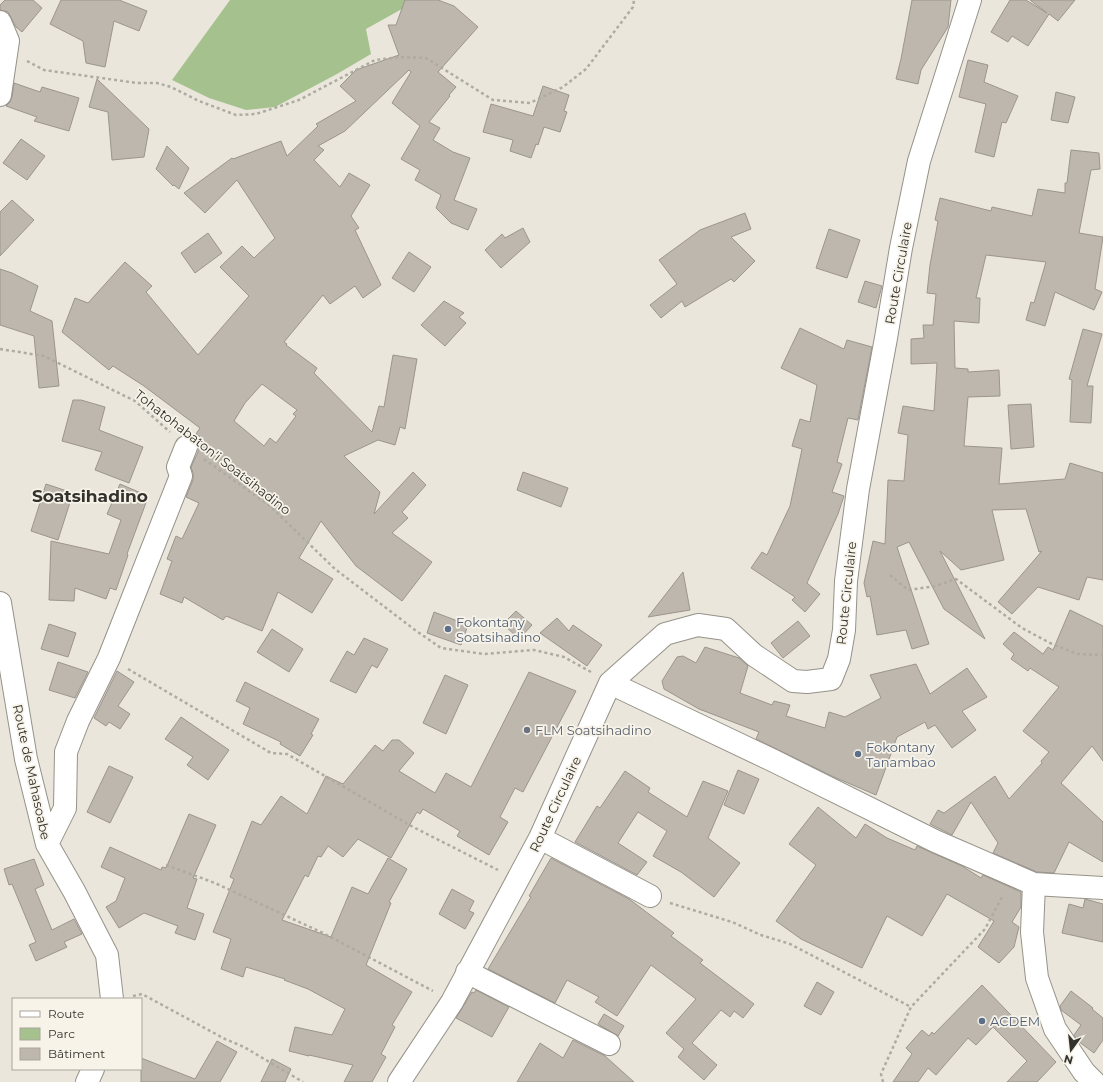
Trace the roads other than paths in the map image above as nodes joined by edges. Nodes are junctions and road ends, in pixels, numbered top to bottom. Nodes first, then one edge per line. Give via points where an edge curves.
1 (970, 0) edge
2 (4, 32) edge
3 (0, 95) edge
4 (186, 447) road end
5 (0, 603) edge
6 (610, 683) junction
7 (540, 838) junction
8 (47, 844) junction
9 (1034, 884) junction
10 (1103, 888) edge
11 (650, 896) road end
12 (467, 972) junction
13 (121, 998) edge
14 (609, 1044) dead end
15 (92, 1070) edge
16 (87, 1082) edge
17 (399, 1082) edge
18 (1094, 1082) edge

1 - 6 street, Route Circulaire via 919,161 901,248 858,489 846,581 844,630 839,659 831,679 792,681 754,655 726,629 698,625 665,634
2 - 3 street
4 - 8 street via 178,466 181,476 110,658 78,721 66,752 65,808
5 - 8 street, Route de Mahasoabe via 26,759
6 - 7 street, Route Circulaire
6 - 9 street via 935,841
7 - 11 street
7 - 12 street, Route Circulaire
8 - 13 street, Route de Mahasoabe via 107,955
9 - 10 street
9 - 18 street via 1032,932 1037,978 1055,1029 1084,1072
12 - 14 street
12 - 17 street, Route Circulaire via 452,1002
15 - 16 street

